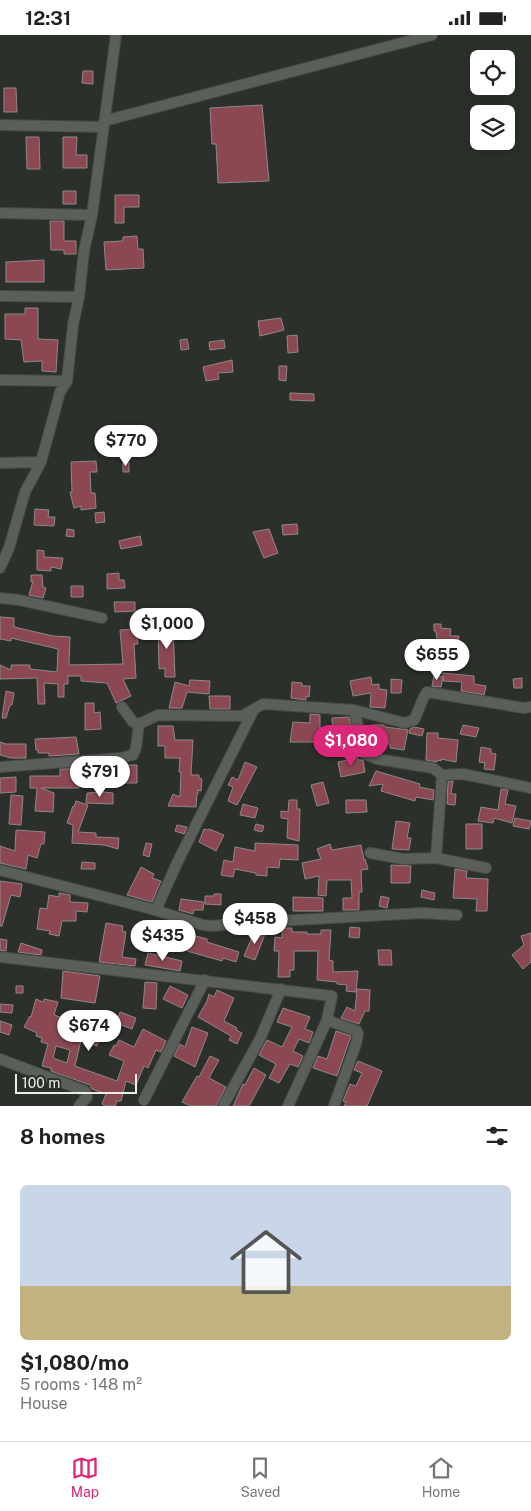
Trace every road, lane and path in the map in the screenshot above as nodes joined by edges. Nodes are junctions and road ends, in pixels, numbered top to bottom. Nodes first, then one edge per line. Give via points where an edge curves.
1 (116, 35) edge
2 (432, 35) edge
3 (103, 124) junction
4 (0, 125) edge
5 (0, 213) edge
6 (92, 215) junction
7 (0, 296) edge
8 (80, 297) junction
9 (0, 380) edge
10 (67, 381) junction
11 (0, 463) edge
12 (41, 463) junction
13 (4, 548) edge
14 (0, 568) edge
15 (0, 599) edge
16 (102, 618) dead end
17 (122, 707) dead end
18 (531, 707) edge
19 (254, 709) junction
20 (354, 709) junction
21 (138, 724) junction
22 (0, 767) edge
23 (442, 775) junction
24 (531, 789) edge
25 (370, 853) dead end
26 (436, 858) junction
27 (486, 868) dead end
28 (0, 870) edge
29 (156, 910) junction
30 (457, 915) dead end
31 (0, 957) edge
32 (205, 980) junction
33 (281, 989) junction
34 (327, 1020) junction
35 (0, 1059) edge
36 (144, 1099) dead end
37 (79, 1106) edge
38 (223, 1106) edge
39 (288, 1106) edge
40 (334, 1106) edge

1 - 3 street
2 - 3 street
3 - 4 street
3 - 6 street
5 - 6 street
6 - 8 street via 84,251
7 - 8 street
8 - 10 street via 73,325
9 - 10 street
10 - 12 street via 60,392
11 - 12 street
12 - 13 street via 25,492
13 - 14 street
15 - 16 street
17 - 21 street
18 - 20 street via 427,692 414,720 405,723
19 - 20 street via 263,704
19 - 21 street via 233,717 158,715
19 - 29 street
20 - 23 street via 365,754 433,768
21 - 22 street via 133,755
23 - 24 street via 462,774
23 - 26 street
25 - 26 street via 402,859
26 - 27 street
28 - 29 street
29 - 30 street via 213,926 412,913
31 - 32 street
32 - 33 street
32 - 36 street
33 - 34 street via 332,996
33 - 38 street via 260,1039
34 - 39 street
34 - 40 street via 358,1034
35 - 37 street via 85,1091 87,1097

